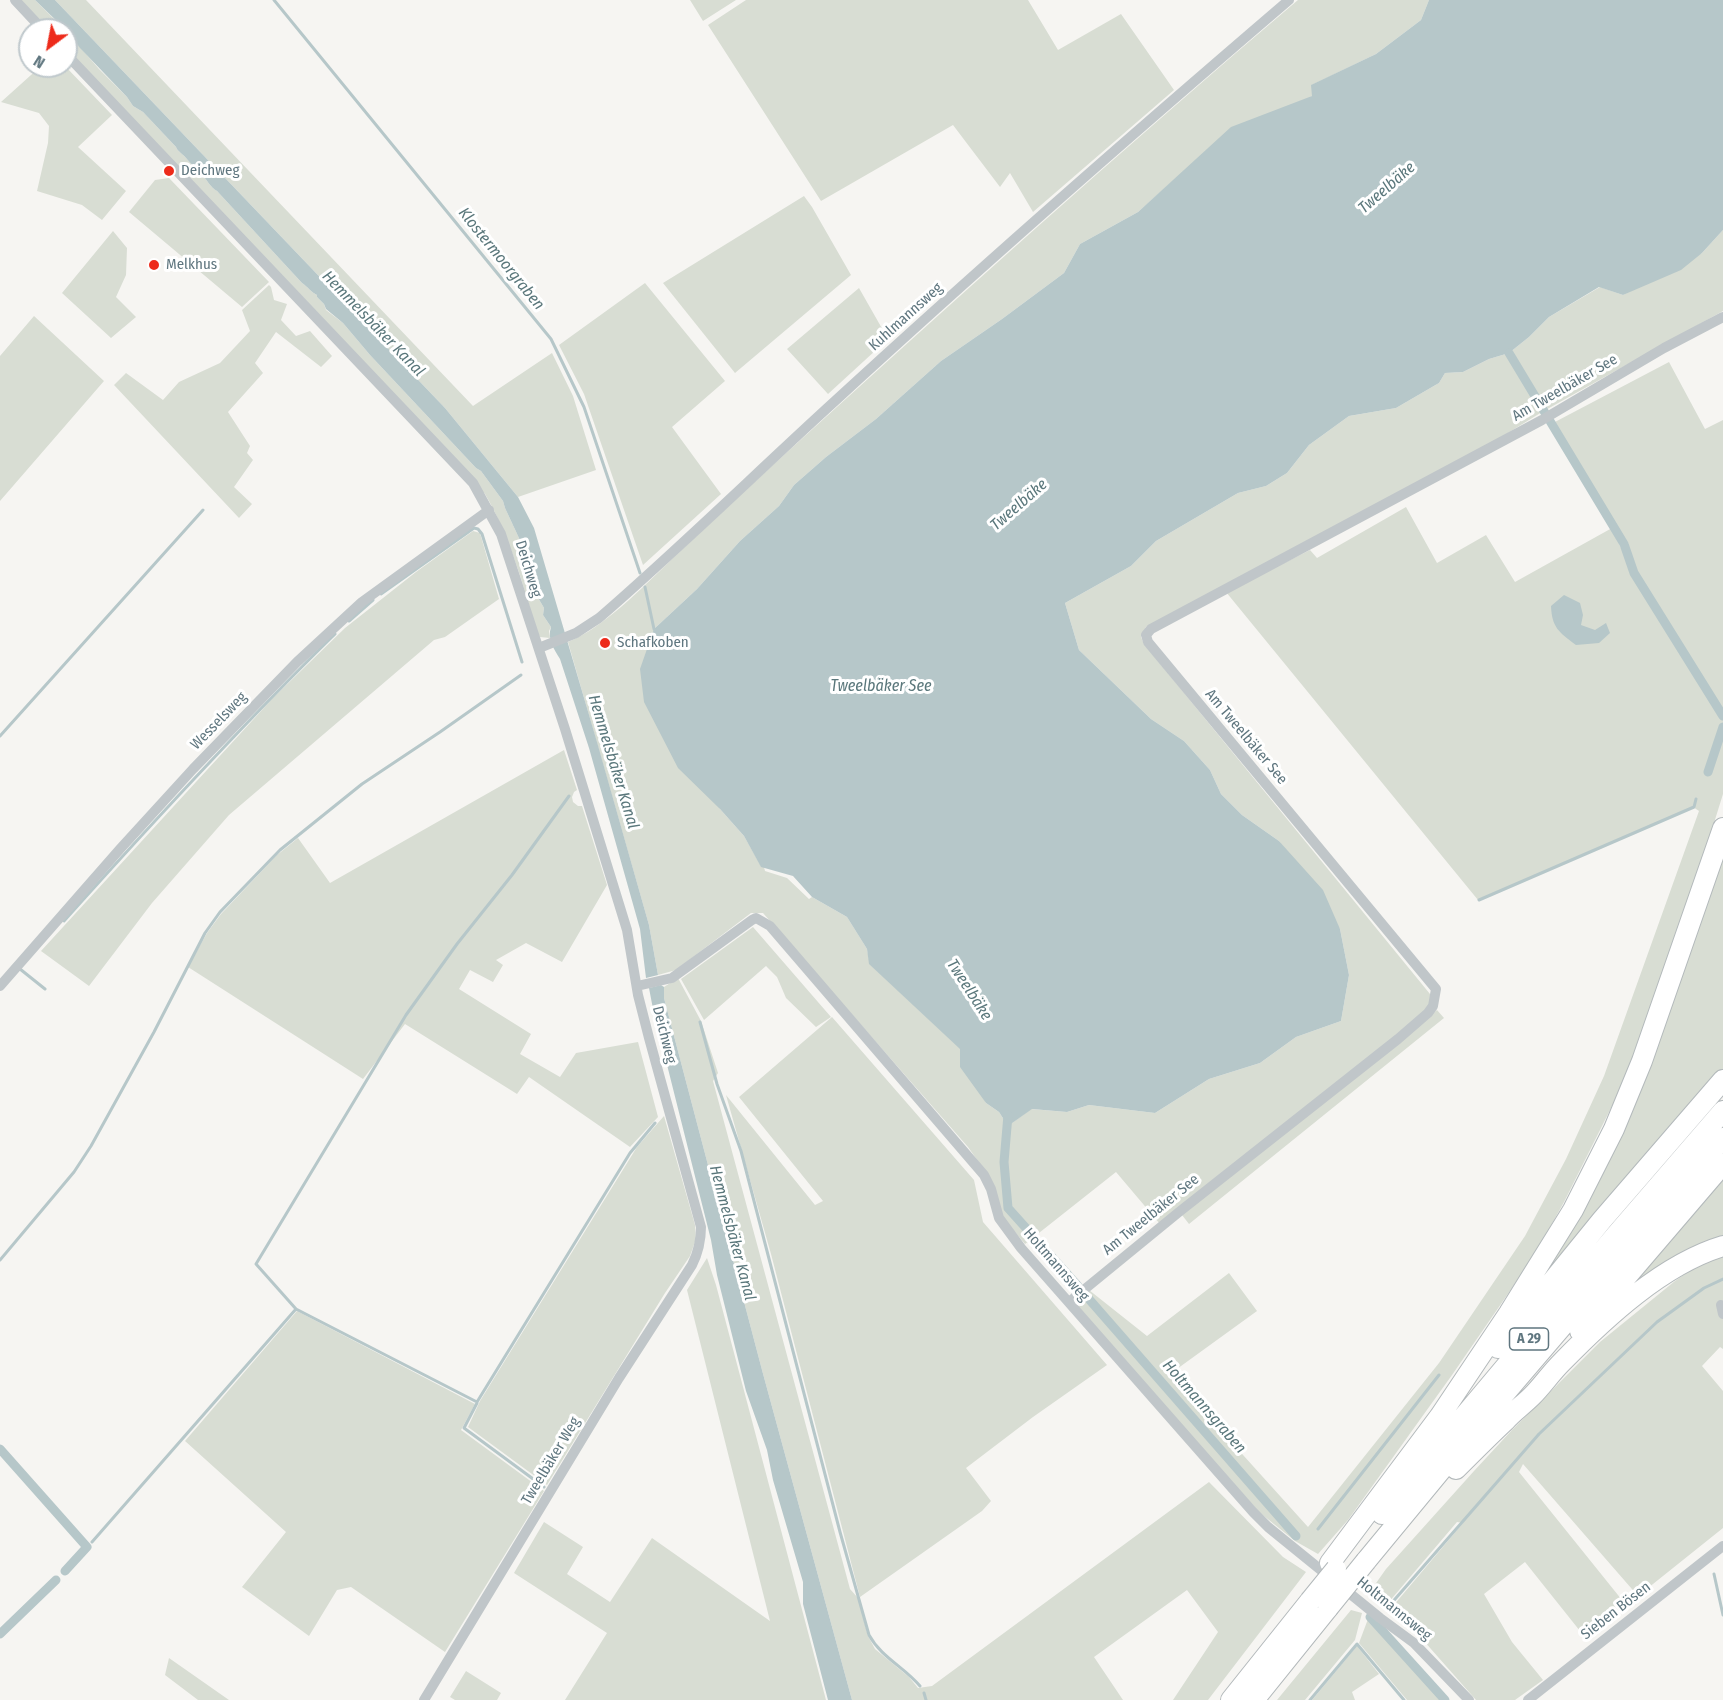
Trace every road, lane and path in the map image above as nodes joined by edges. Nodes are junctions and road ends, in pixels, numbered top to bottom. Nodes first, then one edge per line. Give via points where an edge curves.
1 (15, 0) edge
2 (1289, 0) edge
3 (32, 18) edge
4 (78, 67) edge
5 (1723, 317) edge
6 (489, 510) junction
7 (542, 647) junction
8 (1723, 828) edge
9 (0, 986) edge
10 (637, 986) junction
11 (1723, 1080) edge
12 (1723, 1111) edge
13 (1723, 1138) edge
14 (1723, 1164) edge
15 (701, 1237) joint
16 (1723, 1245) edge
17 (1069, 1302) junction
18 (1440, 1416) junction
19 (1505, 1421) junction
20 (1723, 1546) edge
21 (1366, 1561) junction
22 (1333, 1566) junction
23 (1314, 1602) junction
24 (424, 1700) edge
25 (1231, 1700) edge
26 (1254, 1700) edge
27 (1469, 1700) edge
28 (1528, 1700) edge

1 - 3 street
2 - 7 street, Kuhlmannsweg via 835,401 632,590 576,633
4 - 6 street, Deichweg via 473,483
5 - 17 street, Am Tweelbäker See via 1146,635 1436,989 1428,1013 1398,1039
6 - 7 street, Deichweg
6 - 9 street, Wesselsweg via 362,602 297,662 128,840
7 - 10 street, Deichweg via 627,930
8 - 18 highway via 1642,1061 1614,1129 1573,1210
10 - 15 street, Deichweg
10 - 17 street, Holtmannsweg via 672,978 756,918 770,926 984,1175 999,1218
11 - 18 highway
12 - 22 highway, A 29
13 - 21 highway, A 29
14 - 19 highway
15 - 24 street, Tweelbäker Weg via 692,1265
16 - 19 highway via 1669,1270 1630,1301 1591,1334
17 - 27 street, Holtmannsweg via 1268,1527 1414,1643
18 - 22 highway
19 - 21 highway
20 - 28 street, Sieben Bösen
21 - 23 highway, A 29, bridge
22 - 23 highway, A 29, bridge
23 - 25 highway, A 29
23 - 26 highway, A 29

